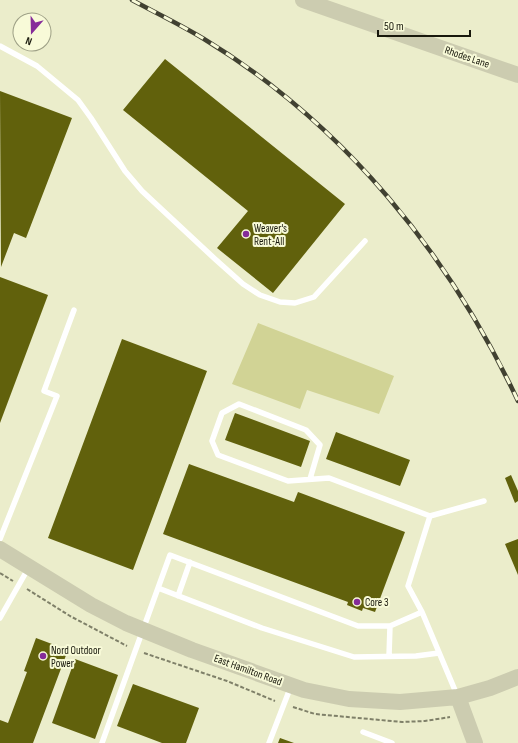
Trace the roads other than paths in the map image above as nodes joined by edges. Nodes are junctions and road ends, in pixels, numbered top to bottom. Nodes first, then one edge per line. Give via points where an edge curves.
1 (303, 0) edge
2 (0, 46) edge
3 (518, 74) edge
4 (365, 241) dead end
5 (74, 310) dead end
6 (310, 480) junction
7 (484, 500) dead end
8 (430, 516) junction
9 (0, 539) edge
10 (0, 549) edge
11 (190, 562) junction
12 (29, 567) junction
13 (158, 588) junction
14 (178, 596) junction
15 (422, 612) junction
16 (0, 618) edge
17 (390, 626) junction
18 (143, 630) junction
19 (439, 653) junction
20 (389, 656) junction
21 (518, 677) edge
22 (291, 685) junction
23 (458, 697) junction
24 (363, 732) dead end
25 (102, 743) edge
26 (269, 743) edge
27 (392, 743) edge
28 (475, 743) edge

1 - 3 main road, Rhodes Lane
2 - 4 lane via 36,66 78,100 125,171 142,191 243,284 260,295 280,302 295,302 314,297
5 - 9 lane via 44,391 56,396
6 - 6 lane via 288,481 218,455 212,441 222,413 239,404 306,430 320,445
6 - 8 lane via 329,478
7 - 8 lane
8 - 15 lane via 408,586
10 - 12 main road, East Hamilton Road
11 - 13 lane via 170,555
11 - 14 lane
11 - 17 lane via 358,626
12 - 16 lane
12 - 18 main road, East Hamilton Road via 91,605
13 - 14 lane
13 - 18 lane
14 - 20 lane via 262,628 354,657
15 - 17 lane
15 - 19 lane
17 - 20 lane
18 - 22 main road, East Hamilton Road
18 - 25 lane
19 - 20 lane
19 - 23 lane
21 - 23 main road, East Hamilton Road
22 - 23 main road, East Hamilton Road via 321,694 370,701 400,702
22 - 26 lane
23 - 28 main road
24 - 27 lane

